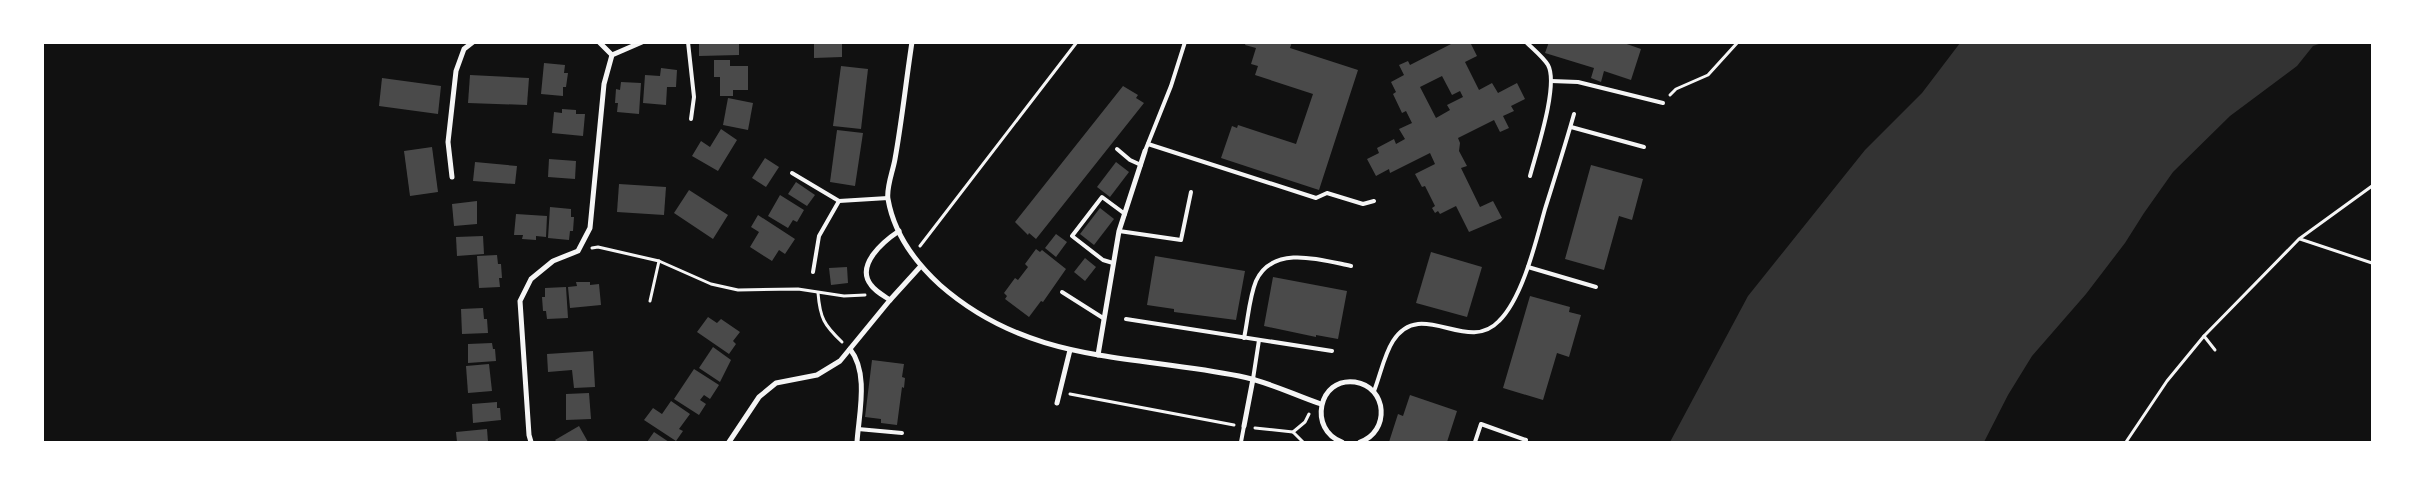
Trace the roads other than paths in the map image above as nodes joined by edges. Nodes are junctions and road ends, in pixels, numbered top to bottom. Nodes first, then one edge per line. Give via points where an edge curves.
1 (473, 42) edge
2 (599, 42) edge
3 (642, 42) edge
4 (688, 42) edge
5 (912, 42) edge
6 (1185, 42) edge
7 (1526, 42) edge
8 (612, 56) junction
9 (1551, 80) junction
10 (1663, 103) road end
11 (1574, 114) dead end
12 (691, 119) dead end
13 (1571, 126) junction
14 (1148, 144) junction
15 (1644, 147) dead end
16 (1117, 149) dead end
17 (1145, 151) joint
18 (1141, 165) junction
19 (792, 173) dead end
20 (452, 176) dead end
21 (1530, 176) dead end
22 (1191, 192) dead end
23 (888, 198) junction
24 (839, 201) junction
25 (1374, 201) dead end
26 (1124, 214) junction
27 (899, 231) junction
28 (1119, 231) junction
29 (1113, 263) junction
30 (1351, 266) dead end
31 (920, 267) junction
32 (1528, 267) junction
33 (813, 272) dead end
34 (1596, 287) dead end
35 (1062, 292) dead end
36 (890, 300) junction
37 (1103, 318) junction
38 (1126, 320) dead end
39 (1244, 338) junction
40 (1259, 340) junction
41 (850, 349) junction
42 (1070, 350) junction
43 (1332, 351) dead end
44 (1098, 355) junction
45 (1253, 380) junction
46 (1374, 391) junction
47 (1057, 403) dead end
48 (1321, 404) junction
49 (1244, 426) joint
50 (858, 429) junction
51 (902, 433) dead end
52 (1526, 440) dead end
53 (531, 442) edge
54 (729, 442) edge
55 (858, 442) edge
56 (1242, 442) edge
57 (1342, 442) edge
58 (1360, 442) edge
59 (1475, 442) edge

1 - 20 street via 464,49 456,71 448,142
2 - 8 street
3 - 8 street
4 - 12 lane via 694,97
5 - 23 street
6 - 14 lane
7 - 9 lane via 1548,66
8 - 53 street via 604,84 590,228 578,251 553,261 531,279 520,301
9 - 10 lane via 1578,82
9 - 21 lane via 1549,104
11 - 13 lane
13 - 15 lane
13 - 32 lane
14 - 17 lane
14 - 25 lane via 1316,198 1327,193 1363,204
16 - 18 lane
17 - 18 street
18 - 26 street
19 - 24 lane
22 - 28 lane via 1181,240
23 - 24 lane
23 - 27 street
24 - 33 lane via 819,236
26 - 28 street
26 - 29 lane via 1102,197 1072,236 1103,260
27 - 31 street
27 - 36 street via 878,247 868,264 870,285
28 - 29 street
29 - 37 street
30 - 39 lane via 1290,256 1270,266 1256,282
31 - 36 street
31 - 42 street via 972,310 997,326
32 - 34 lane
32 - 46 lane via 1499,322 1482,332 1470,334 1428,323 1409,325 1393,341
35 - 37 lane
36 - 41 street
37 - 44 street
38 - 39 lane
39 - 40 lane
40 - 43 lane
40 - 45 lane
41 - 50 street via 859,360 861,375
41 - 54 street via 831,368 817,375 776,384 759,397
42 - 44 street
42 - 47 street
44 - 45 street
45 - 48 street
45 - 49 street
46 - 48 street via 1354,382 1344,383 1334,387
46 - 58 street via 1380,401 1381,423 1375,433
48 - 57 street via 1322,425 1328,434
49 - 56 lane
50 - 51 lane
50 - 55 street
52 - 59 lane via 1482,424

